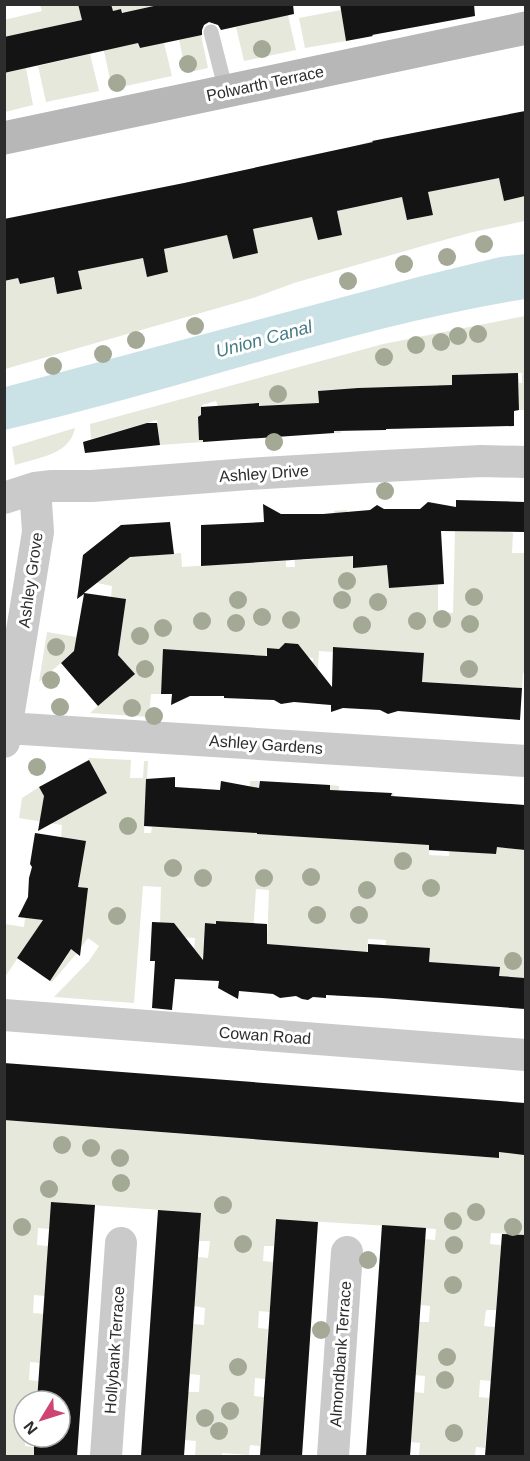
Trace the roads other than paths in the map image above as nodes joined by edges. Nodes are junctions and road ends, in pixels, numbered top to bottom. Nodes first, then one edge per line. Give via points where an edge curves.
1 (525, 27) edge
2 (212, 32) dead end
3 (226, 91) junction
4 (4, 138) edge
5 (525, 462) edge
6 (35, 488) junction
7 (4, 498) edge
8 (6, 735) edge
9 (525, 761) edge
10 (4, 1015) edge
11 (525, 1055) edge
12 (121, 1243) dead end
13 (347, 1252) dead end
14 (106, 1456) edge
15 (333, 1456) edge

1 - 3 street, Polwarth Terrace
2 - 3 lane
3 - 4 street, Polwarth Terrace
5 - 6 street, Ashley Drive via 353,467
6 - 7 street, Ashley Drive
6 - 8 street, Ashley Grove via 38,532
8 - 9 street, Ashley Gardens
10 - 11 street, Cowan Road
12 - 14 street, Hollybank Terrace
13 - 15 street, Almondbank Terrace

